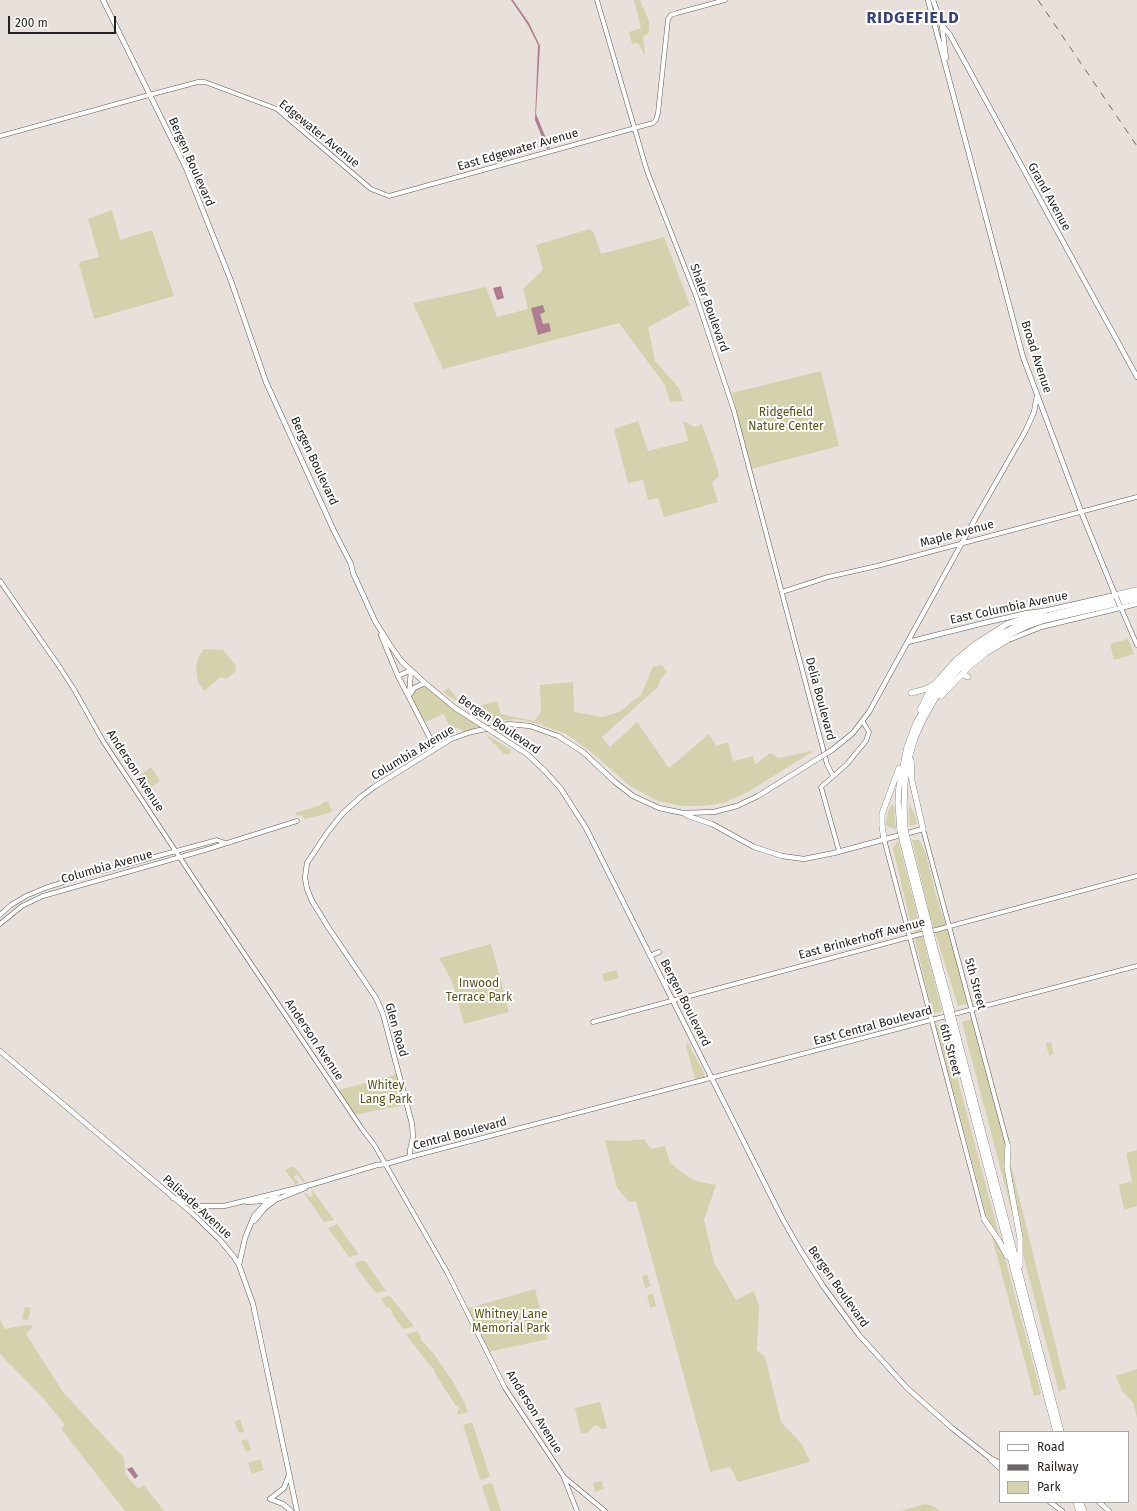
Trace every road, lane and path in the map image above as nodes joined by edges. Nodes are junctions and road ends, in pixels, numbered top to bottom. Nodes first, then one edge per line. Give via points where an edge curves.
1 (103, 0) edge
2 (597, 0) edge
3 (725, 0) edge
4 (928, 0) edge
5 (934, 0) edge
6 (931, 9) junction
7 (942, 26) junction
8 (946, 65) junction
9 (149, 95) junction
10 (634, 129) junction
11 (0, 136) edge
12 (383, 195) joint
13 (1137, 377) edge
14 (1037, 396) junction
15 (1137, 497) edge
16 (1081, 512) junction
17 (962, 543) junction
18 (0, 581) edge
19 (1137, 590) edge
20 (782, 592) junction
21 (1137, 594) edge
22 (1115, 596) junction
23 (1137, 599) edge
24 (1137, 604) edge
25 (1120, 607) junction
26 (1044, 611) junction
27 (376, 620) junction
28 (790, 626) joint
29 (1006, 641) joint
30 (908, 642) junction
31 (1137, 645) edge
32 (411, 670) junction
33 (964, 671) junction
34 (398, 676) junction
35 (940, 678) junction
36 (968, 678) dead end
37 (425, 683) junction
38 (911, 693) dead end
39 (410, 695) junction
40 (926, 714) junction
41 (863, 722) junction
42 (916, 723) junction
43 (439, 746) junction
44 (912, 749) junction
45 (904, 757) junction
46 (833, 776) junction
47 (683, 813) junction
48 (298, 821) dead end
49 (924, 828) junction
50 (903, 830) junction
51 (884, 839) junction
52 (225, 843) junction
53 (176, 851) junction
54 (839, 851) junction
55 (179, 857) junction
56 (1137, 876) edge
57 (305, 878) joint
58 (0, 915) edge
59 (0, 924) edge
60 (950, 926) junction
61 (910, 937) junction
62 (659, 952) dead end
63 (650, 956) junction
64 (1137, 966) edge
65 (672, 1000) junction
66 (972, 1011) junction
67 (932, 1021) junction
68 (593, 1022) dead end
69 (0, 1051) edge
70 (711, 1078) junction
71 (614, 1104) joint
72 (978, 1124) junction
73 (1008, 1146) joint
74 (410, 1158) junction
75 (386, 1164) junction
76 (310, 1185) junction
77 (282, 1192) junction
78 (173, 1198) junction
79 (275, 1200) junction
80 (246, 1201) junction
81 (267, 1202) junction
82 (984, 1219) joint
83 (250, 1226) junction
84 (239, 1265) junction
85 (1013, 1266) junction
86 (1019, 1277) junction
87 (1050, 1400) junction
88 (1056, 1431) edge
89 (1061, 1431) edge
90 (990, 1458) junction
91 (999, 1462) edge
92 (999, 1467) edge
93 (290, 1474) junction
94 (564, 1478) junction
95 (1051, 1503) edge
96 (1100, 1503) edge
97 (291, 1511) edge
98 (297, 1511) edge
99 (577, 1511) edge
100 (605, 1511) edge
101 (1062, 1511) edge
102 (1108, 1511) edge

1 - 9 main road, Bergen Boulevard
2 - 10 street, Shaler Boulevard
3 - 10 street, East Edgewater Avenue via 677,13 668,19 656,120
4 - 6 main road
5 - 7 main road
6 - 7 main road, Grand Avenue
6 - 8 main road, Broad Avenue
7 - 8 main road, Broad Avenue
7 - 13 main road, Grand Avenue via 950,36
8 - 14 main road, Broad Avenue via 1021,349
9 - 11 street, Edgewater Avenue
9 - 12 street, Edgewater Avenue via 201,82 270,106 280,111 371,189
9 - 27 main road, Bergen Boulevard via 186,168 231,281 266,382
10 - 12 street, East Edgewater Avenue via 388,196
10 - 20 street, Shaler Boulevard via 651,184 700,308 734,411
14 - 16 main road, Broad Avenue
14 - 17 main road via 1028,425
15 - 16 street, Maple Avenue
16 - 17 street, Maple Avenue
16 - 22 main road, Broad Avenue
17 - 20 street, Maple Avenue
17 - 30 main road
18 - 53 street, Anderson Avenue via 61,669 103,741
19 - 22 highway
20 - 28 street, Shaler Boulevard
21 - 42 highway via 1040,617 998,635 976,649 953,669 935,691
22 - 25 main road, Broad Avenue, bridge
22 - 26 main road, East Columbia Avenue
23 - 40 highway via 1039,622 1003,637 981,650 962,667 944,686
24 - 25 main road
25 - 29 main road via 1041,627
25 - 31 street, Broad Avenue
26 - 30 main road, East Columbia Avenue
26 - 35 highway via 1016,620 986,636 964,653
27 - 32 main road, Bergen Boulevard via 393,649
27 - 34 main road
28 - 46 street, Delia Boulevard
29 - 33 highway
30 - 41 main road
32 - 34 main road
32 - 37 main road, Bergen Boulevard
32 - 39 main road
33 - 36 highway
33 - 40 highway
34 - 39 main road
35 - 38 highway via 928,688
35 - 42 highway via 923,704
37 - 39 main road via 414,688
37 - 63 main road, Bergen Boulevard, bridge via 455,708 521,750 561,789 586,828
39 - 43 main road via 430,738
40 - 44 highway
41 - 46 street via 868,729 868,738 847,764
41 - 47 main road, bridge via 832,750 758,796 737,806 714,812
42 - 45 highway
43 - 47 main road, Columbia Avenue via 465,734 509,724 530,726 558,736 583,752 632,796 658,808
43 - 57 main road, Columbia Avenue via 374,787 340,816 310,859
44 - 49 highway via 912,781
44 - 50 highway via 904,789
45 - 50 highway via 898,797
45 - 51 highway via 883,810 881,823
46 - 54 street via 821,787
47 - 54 main road via 722,829 754,847 782,856 804,859
48 - 52 street, Columbia Avenue
49 - 51 main road
49 - 60 street, 5th Street
50 - 72 highway, bridge
51 - 54 main road
51 - 61 street, 6th Street
52 - 53 street, Columbia Avenue via 217,840
52 - 55 street, Columbia Avenue
53 - 55 street, Anderson Avenue
53 - 58 street, Columbia Avenue via 45,888 26,896
55 - 59 street, Columbia Avenue via 43,896 22,906
55 - 75 street, Anderson Avenue
56 - 60 street, East Brinkerhoff Avenue
57 - 74 main road, Glen Road via 312,901 380,1006 412,1124
60 - 61 street, East Brinkerhoff Avenue
60 - 66 street, 5th Street
61 - 65 street, East Brinkerhoff Avenue
61 - 67 street, 6th Street
62 - 63 main road
63 - 65 main road, Bergen Boulevard
64 - 66 street, East Central Boulevard
65 - 68 street, East Brinkerhoff Avenue
65 - 70 main road, Bergen Boulevard
66 - 67 street, East Central Boulevard
66 - 73 street, 5th Street
67 - 70 street, East Central Boulevard
67 - 82 street, 6th Street
69 - 78 main road, Palisade Avenue
70 - 71 street, East Central Boulevard
70 - 90 main road, Bergen Boulevard via 789,1230 854,1328 878,1357 926,1406
71 - 74 street, Central Boulevard
72 - 85 highway
72 - 86 highway
73 - 86 highway via 1007,1167 1020,1238
74 - 75 main road, Central Boulevard
75 - 76 main road, Central Boulevard
75 - 94 street, Anderson Avenue via 447,1272 506,1388
76 - 77 main road, Central Boulevard
76 - 79 main road, Central Boulevard
77 - 80 main road, Central Boulevard
77 - 81 main road, Central Boulevard
78 - 80 main road, Central Boulevard via 188,1204 205,1206 224,1206
78 - 84 main road, Palisade Avenue via 216,1235
79 - 81 main road, Central Boulevard
79 - 83 main road, Central Boulevard
80 - 81 main road, Central Boulevard
81 - 83 main road, Central Boulevard via 254,1216
82 - 85 highway
83 - 84 main road, Central Boulevard via 242,1246
84 - 93 main road, Palisade Avenue via 253,1304
85 - 86 highway
86 - 87 highway
87 - 88 highway
87 - 89 highway
90 - 91 main road, Bergen Boulevard
90 - 92 main road, Bergen Boulevard
93 - 97 main road via 284,1488 270,1499 283,1504
93 - 98 main road, Palisade Avenue
94 - 99 street
94 - 100 street, Anderson Avenue
95 - 101 main road
96 - 102 main road

